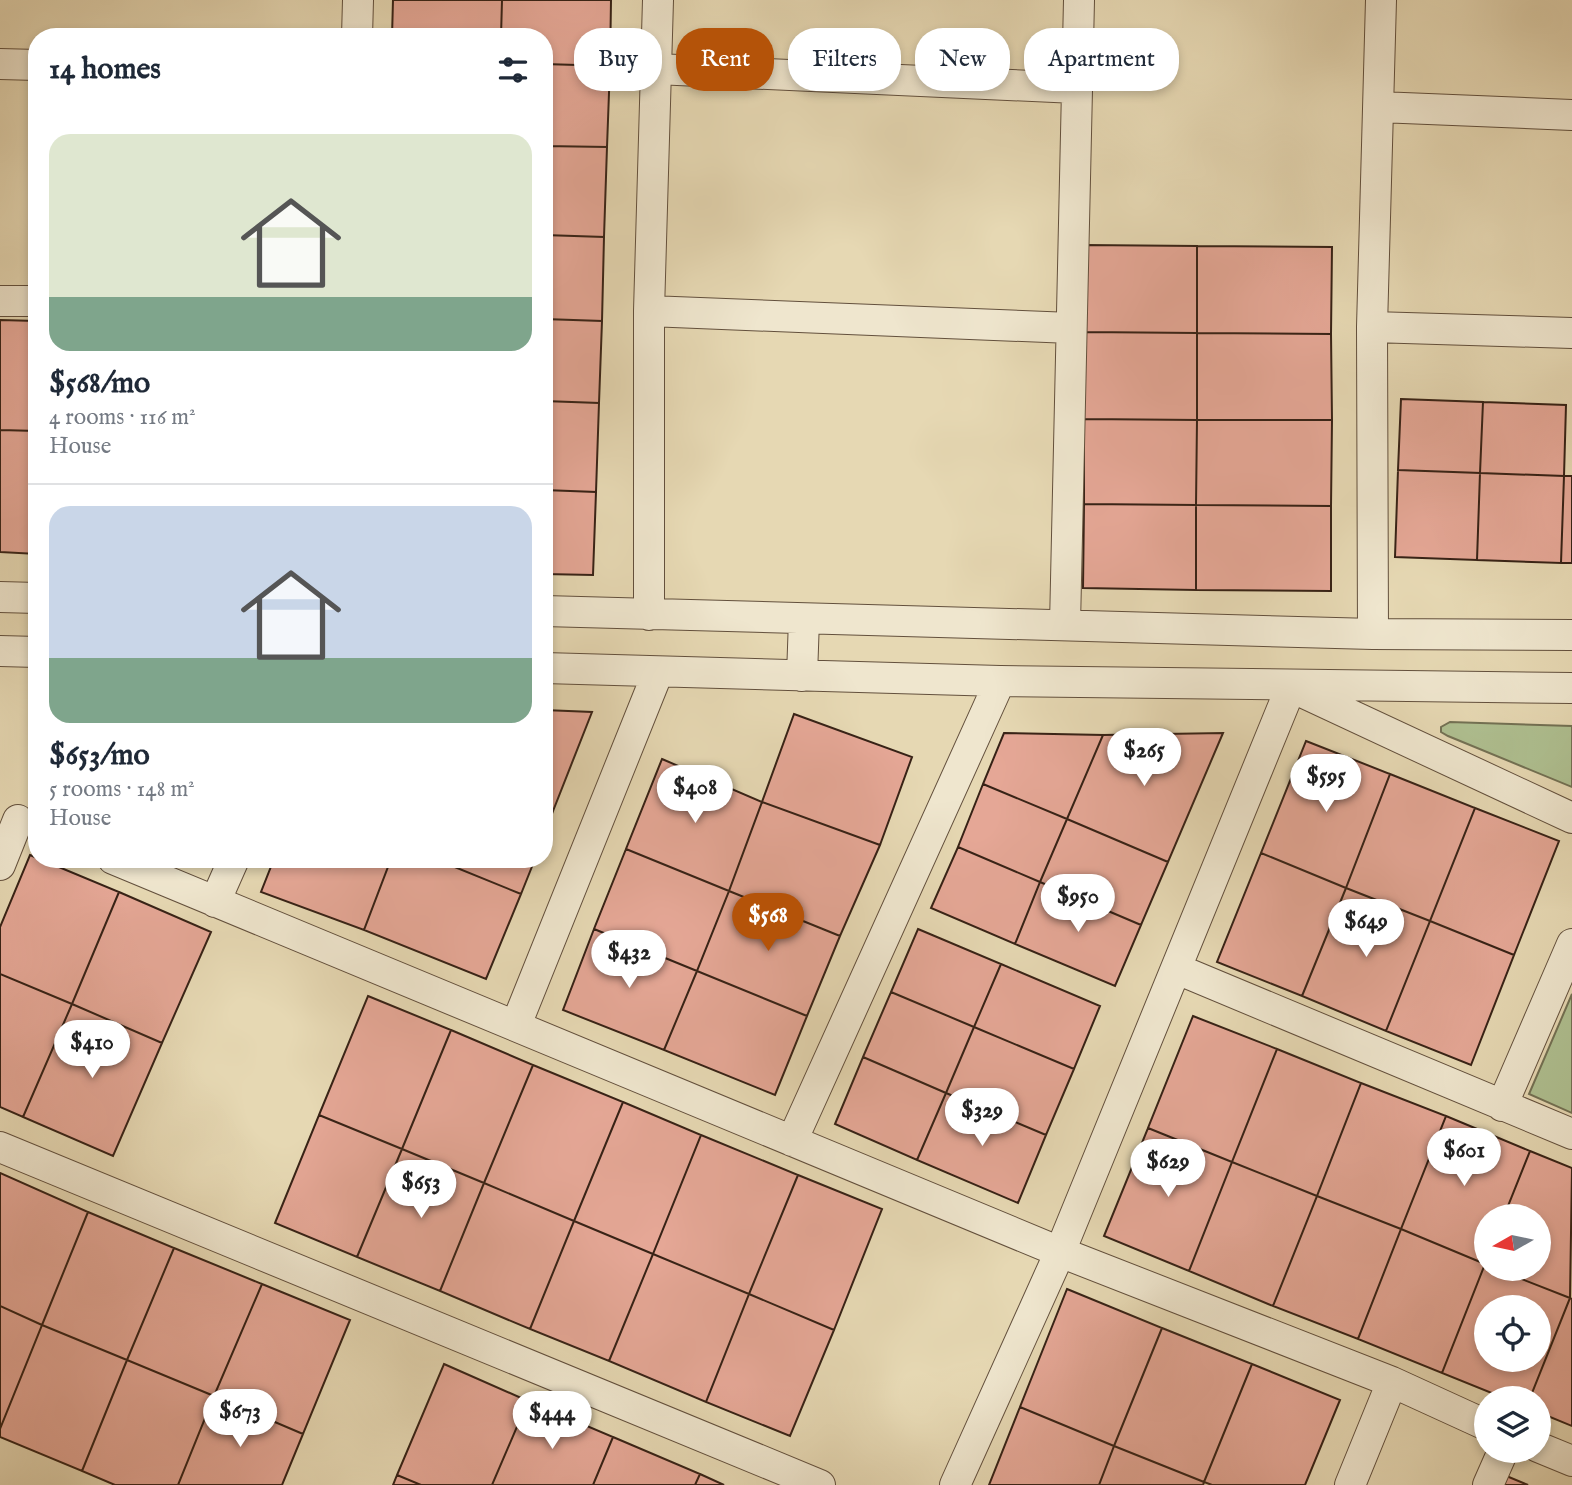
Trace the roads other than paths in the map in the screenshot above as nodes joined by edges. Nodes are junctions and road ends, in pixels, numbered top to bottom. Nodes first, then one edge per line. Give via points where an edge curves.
1 (358, 0) edge
2 (658, 0) edge
3 (1079, 0) edge
4 (1381, 0) edge
5 (357, 28) edge
6 (657, 28) edge
7 (1078, 28) edge
8 (0, 64) edge
9 (28, 65) edge
10 (662, 69) edge
11 (1024, 86) edge
12 (655, 91) edge
13 (1076, 91) edge
14 (1379, 107) junction
15 (1572, 116) edge
16 (0, 301) edge
17 (28, 301) edge
18 (649, 310) junction
19 (1372, 327) junction
20 (1070, 328) junction
21 (1572, 332) edge
22 (0, 597) edge
23 (28, 598) edge
24 (553, 611) edge
25 (649, 615) junction
26 (804, 619) junction
27 (1065, 625) junction
28 (1373, 634) junction
29 (1572, 635) edge
30 (0, 651) edge
31 (28, 652) edge
32 (553, 668) edge
33 (658, 672) junction
34 (802, 676) junction
35 (1000, 681) junction
36 (1291, 687) junction
37 (1572, 688) edge
38 (1572, 818) edge
39 (18, 820) edge
40 (0, 865) edge
41 (134, 868) edge
42 (230, 868) edge
43 (215, 902) junction
44 (1572, 944) edge
45 (1177, 969) junction
46 (516, 1025) junction
47 (1502, 1107) junction
48 (1572, 1134) edge
49 (792, 1142) junction
50 (0, 1147) edge
51 (1060, 1252) junction
52 (1392, 1382) junction
53 (1474, 1419) edge
54 (1551, 1452) edge
55 (1572, 1461) edge
56 (1498, 1463) edge
57 (821, 1485) edge
58 (955, 1485) edge
59 (1350, 1485) edge
60 (1488, 1485) edge

1 - 5 street
2 - 6 street
3 - 7 street
4 - 14 street
8 - 9 street
10 - 11 street
12 - 18 street
13 - 20 street
14 - 15 street
14 - 19 street
16 - 17 street
18 - 20 street
18 - 25 street
19 - 21 street
19 - 28 street
20 - 27 street
22 - 23 street
24 - 25 street
25 - 26 street
26 - 27 street
26 - 34 street
27 - 28 street
28 - 29 street
30 - 31 street
32 - 33 street
33 - 34 street
33 - 46 street
34 - 35 street
35 - 36 street
35 - 49 street
36 - 37 street
36 - 38 street
36 - 45 street
39 - 40 street
41 - 43 street
42 - 43 street
43 - 46 street
44 - 47 street
45 - 47 street
45 - 51 street
46 - 49 street
47 - 48 street
49 - 51 street
50 - 57 street
51 - 52 street
51 - 58 street
52 - 53 street
52 - 59 street
54 - 55 street
56 - 60 street

